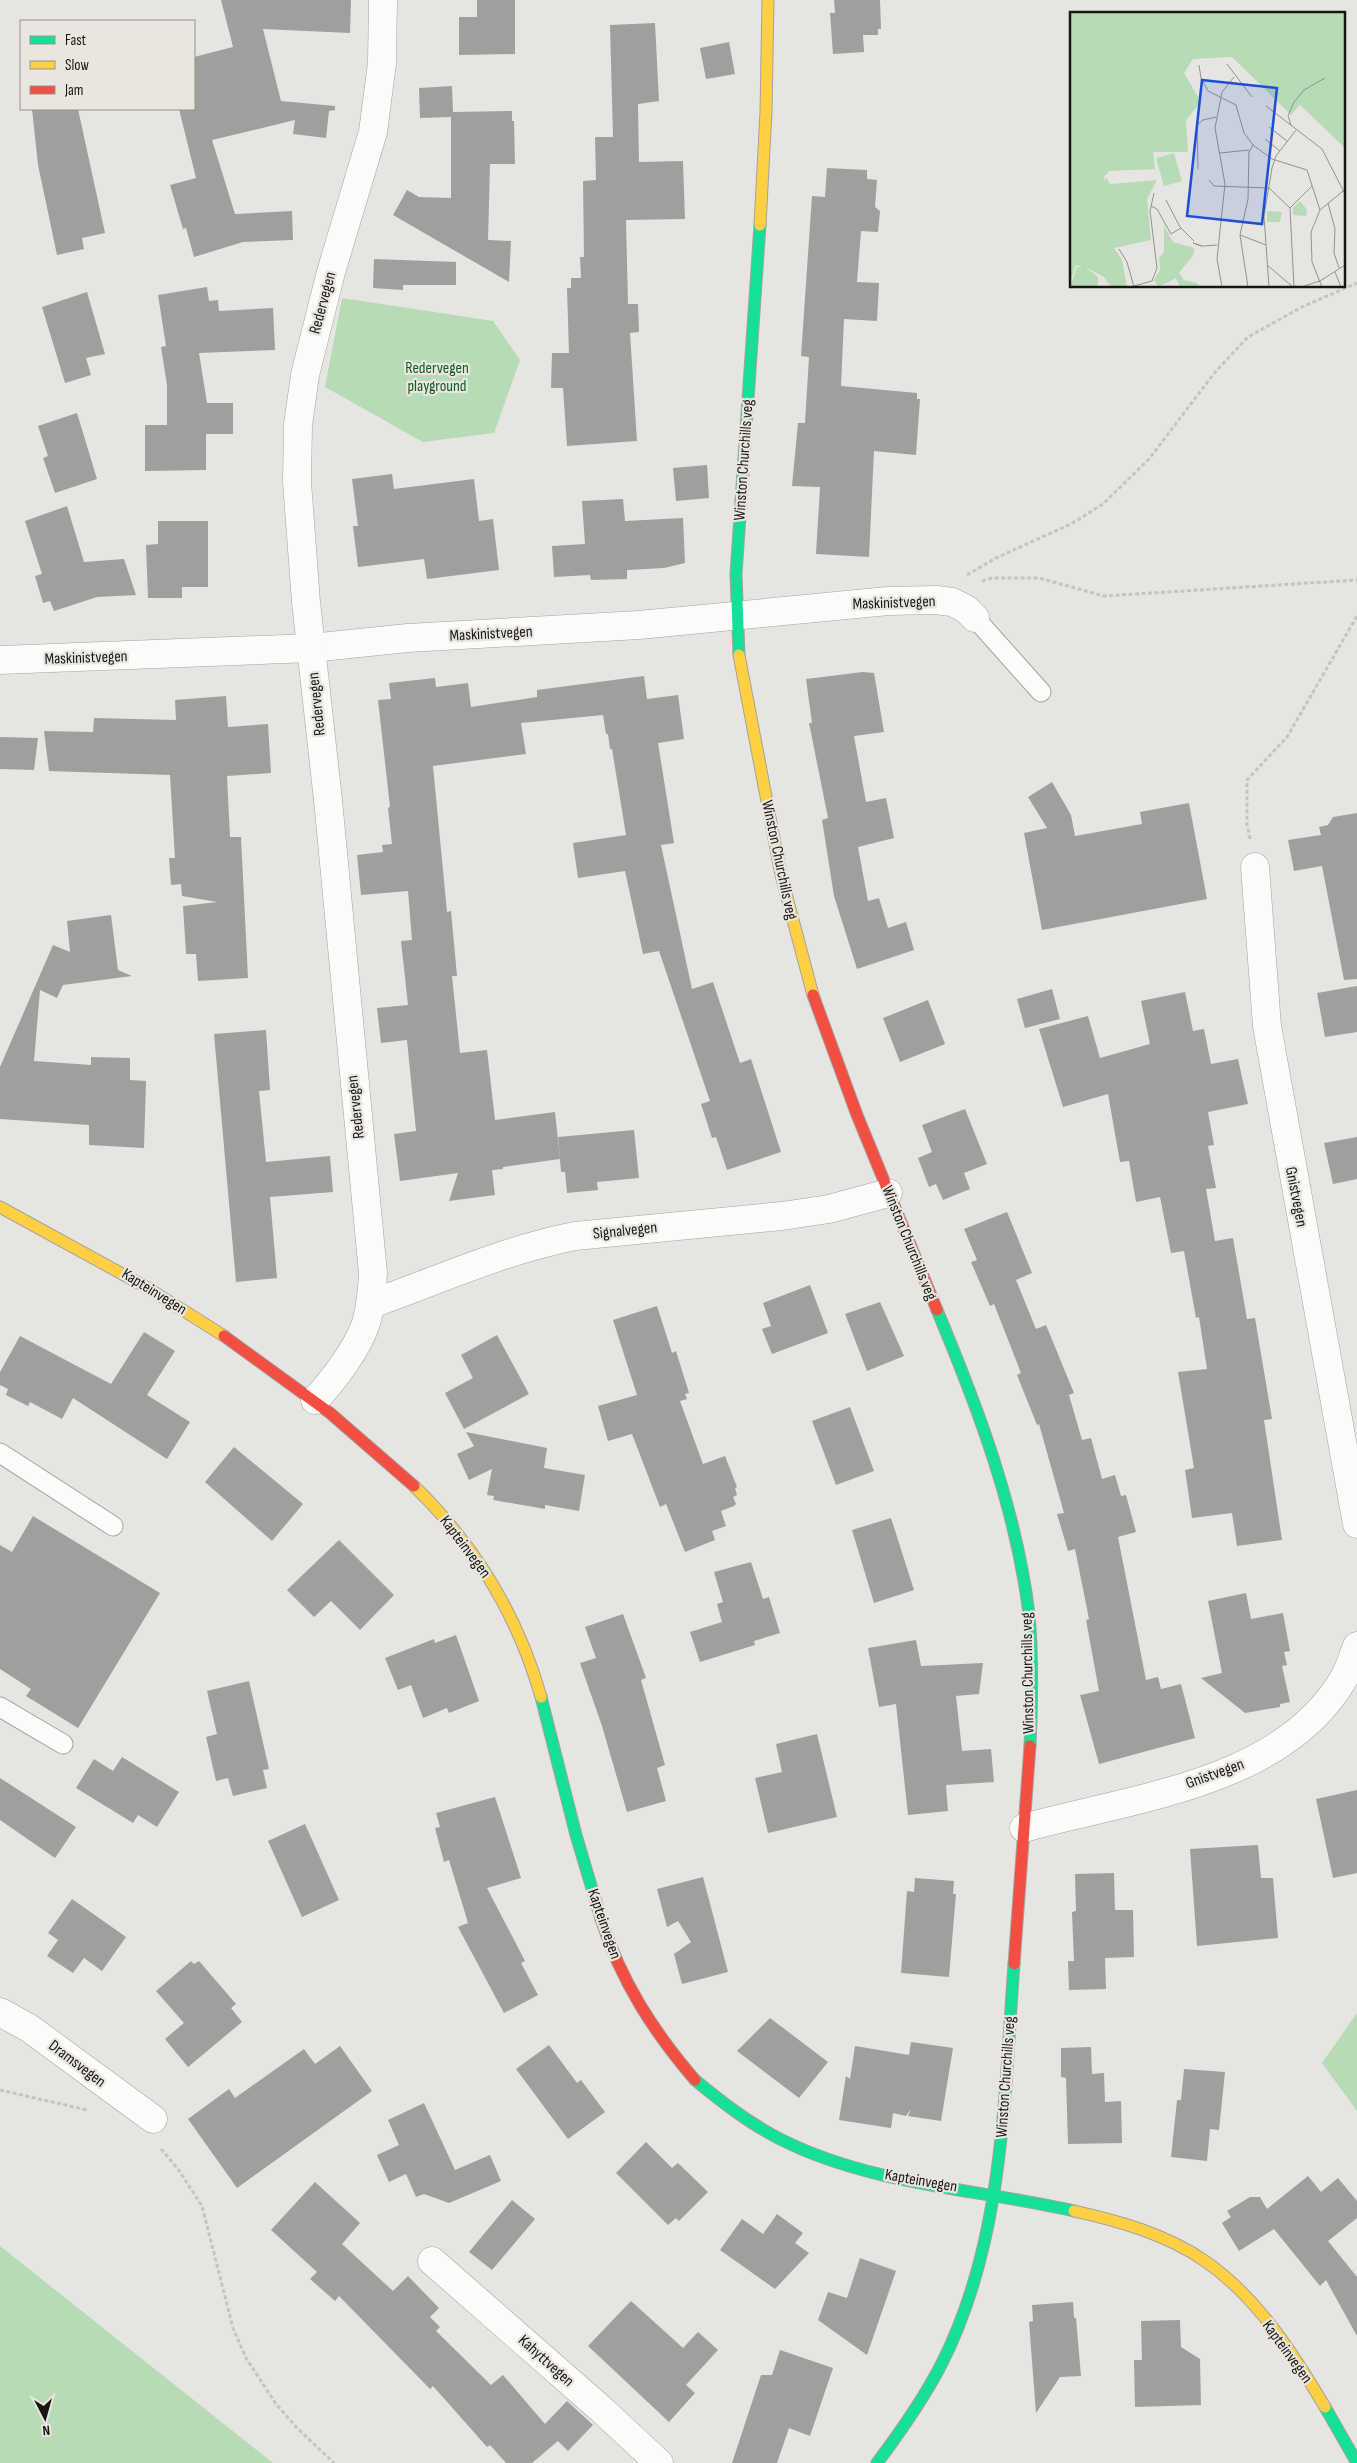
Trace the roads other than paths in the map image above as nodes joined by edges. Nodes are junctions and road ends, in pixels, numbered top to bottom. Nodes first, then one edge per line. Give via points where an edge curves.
1 (383, 0) edge
2 (768, 0) edge
3 (736, 616) junction
4 (975, 618) joint
5 (311, 648) junction
6 (0, 660) edge
7 (1041, 692) dead end
8 (1254, 867) road end
9 (888, 1193) junction
10 (0, 1207) edge
11 (371, 1304) junction
12 (315, 1400) junction
13 (0, 1453) edge
14 (1357, 1524) edge
15 (113, 1526) dead end
16 (1357, 1646) edge
17 (0, 1706) edge
18 (63, 1744) dead end
19 (1024, 1828) junction
20 (0, 2012) edge
21 (154, 2131) road end
22 (995, 2193) junction
23 (432, 2261) dead end
24 (1357, 2462) edge
25 (659, 2463) edge
26 (877, 2463) edge

1 - 5 street, Redervegen via 382,63 373,132 316,329 298,425 297,482
2 - 3 street, Winston Churchills veg via 765,122
3 - 4 street, Maskinistvegen via 888,601 944,601 966,609
3 - 5 street, Maskinistvegen via 408,638
3 - 9 street, Winston Churchills veg via 737,649 745,694 793,924 831,1046
4 - 7 lane
5 - 6 street, Maskinistvegen
5 - 11 street, Redervegen via 373,1273
8 - 14 street, Gnistvegen via 1267,1026
9 - 11 street, Signalvegen via 829,1209 782,1216 541,1242
9 - 19 street, Winston Churchills veg via 972,1392 1002,1485 1021,1568 1030,1631 1031,1685
10 - 12 street, Kapteinvegen via 133,1279
11 - 12 street, Redervegen via 366,1325 354,1346
12 - 22 street, Kapteinvegen via 389,1463 447,1520 480,1563 502,1600 535,1674 591,1884 622,1974 643,2016 692,2078 721,2104 752,2124 812,2154 888,2177
13 - 15 lane
16 - 19 street, Gnistvegen via 1345,1677 1320,1711 1290,1738 1257,1759 1192,1784
17 - 18 lane
19 - 22 street, Winston Churchills veg via 1006,2097
20 - 21 street, Dramsvegen via 30,2028
22 - 24 street, Kapteinvegen via 1115,2221 1170,2243 1218,2272 1247,2299 1280,2338
22 - 26 street, Winston Churchills veg via 973,2290 958,2330 917,2409
23 - 25 street, Kahyttvegen

